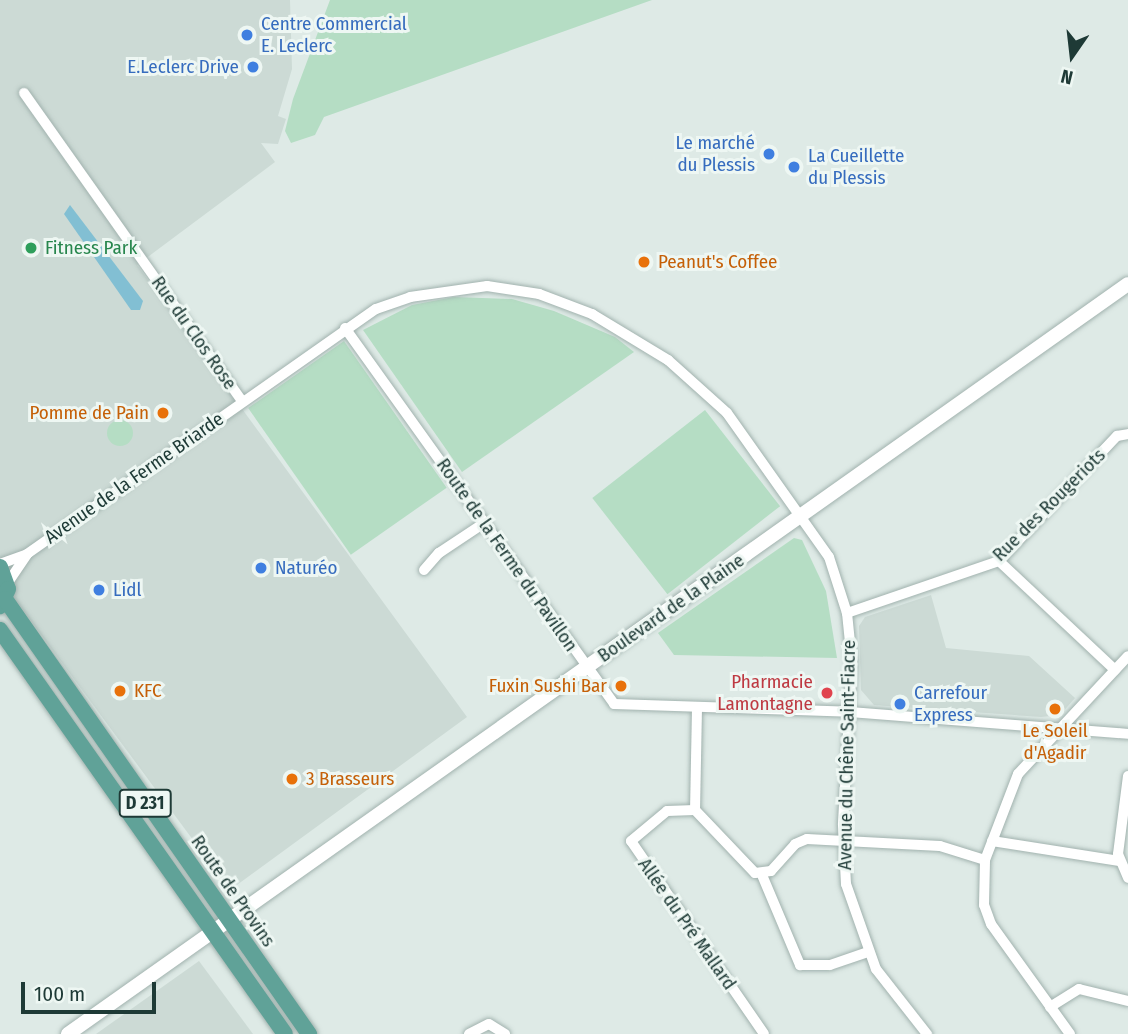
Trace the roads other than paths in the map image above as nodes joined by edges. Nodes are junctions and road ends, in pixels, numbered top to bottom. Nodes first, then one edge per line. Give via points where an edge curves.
1 (24, 93) dead end
2 (1128, 284) edge
3 (345, 328) junction
4 (242, 401) junction
5 (1128, 434) edge
6 (803, 515) junction
7 (484, 523) junction
8 (27, 554) junction
9 (999, 561) junction
10 (0, 565) edge
11 (424, 570) dead end
12 (4, 596) edge
13 (847, 612) junction
14 (0, 630) edge
15 (1128, 656) edge
16 (586, 668) junction
17 (1115, 670) junction
18 (696, 708) junction
19 (850, 712) junction
20 (1062, 730) junction
21 (1128, 734) edge
22 (1128, 776) edge
23 (695, 810) junction
24 (843, 840) junction
25 (992, 841) junction
26 (985, 860) junction
27 (1119, 861) junction
28 (762, 875) junction
29 (1128, 878) edge
30 (221, 926) junction
31 (867, 952) junction
32 (1128, 1001) edge
33 (1050, 1007) junction
34 (925, 1033) edge
35 (68, 1034) edge
36 (285, 1034) edge
37 (309, 1034) edge
38 (469, 1034) edge
39 (505, 1034) edge
40 (764, 1034) edge
41 (1070, 1034) edge

1 - 4 street, Rue du Clos Rose
2 - 6 main road, Boulevard de la Plaine
3 - 4 street, Avenue du Chêne Saint-Fiacre
3 - 6 street, Avenue du Chêne Saint-Fiacre via 410,296 467,286 510,288 566,303 626,333 700,387 745,434
3 - 7 street, Route de la Ferme du Pavillon
4 - 8 street, Avenue de la Ferme Briarde
5 - 9 street, Rue des Rougeriots via 1117,436
6 - 13 street, Avenue du Chêne Saint-Fiacre via 829,557
6 - 16 main road, Boulevard de la Plaine
7 - 11 street via 439,553
7 - 16 street, Route de la Ferme du Pavillon
8 - 10 street, Avenue de la Ferme Briarde
8 - 12 street, Avenue de la Ferme Briarde
9 - 13 street, Rue des Rougeriots
9 - 17 street
10 - 12 main road, Route de Provins
12 - 30 main road, Route de Provins / D 231
13 - 19 street, Avenue du Chêne Saint-Fiacre
14 - 30 main road, Route de Provins / D 231 via 126,808
15 - 17 street
16 - 18 street, Route de la Ferme du Pavillon via 614,704
16 - 30 main road, Boulevard de la Plaine
17 - 20 street
18 - 19 street, Route de la Ferme du Pavillon
18 - 23 street
19 - 20 street, Route de la Ferme du Pavillon
19 - 24 street, Avenue du Chêne Saint-Fiacre
20 - 21 street, Route de la Ferme du Pavillon
20 - 25 street via 1018,775
22 - 27 street
23 - 28 street
23 - 40 street, Allée du Pré Mallard via 667,811 631,841
24 - 26 street via 940,846
24 - 28 street via 795,844
24 - 31 street, Avenue du Chêne Saint-Fiacre via 850,902
25 - 26 street
25 - 27 street
26 - 33 street via 984,905 991,924
27 - 29 street
28 - 31 street via 800,965 830,965
30 - 35 main road, Boulevard de la Plaine
30 - 36 main road, Route de Provins / D 231
30 - 37 main road, Route de Provins / D 231
31 - 34 street, Avenue du Chêne Saint-Fiacre
32 - 33 street via 1079,989
33 - 41 street
38 - 39 street via 489,1024

